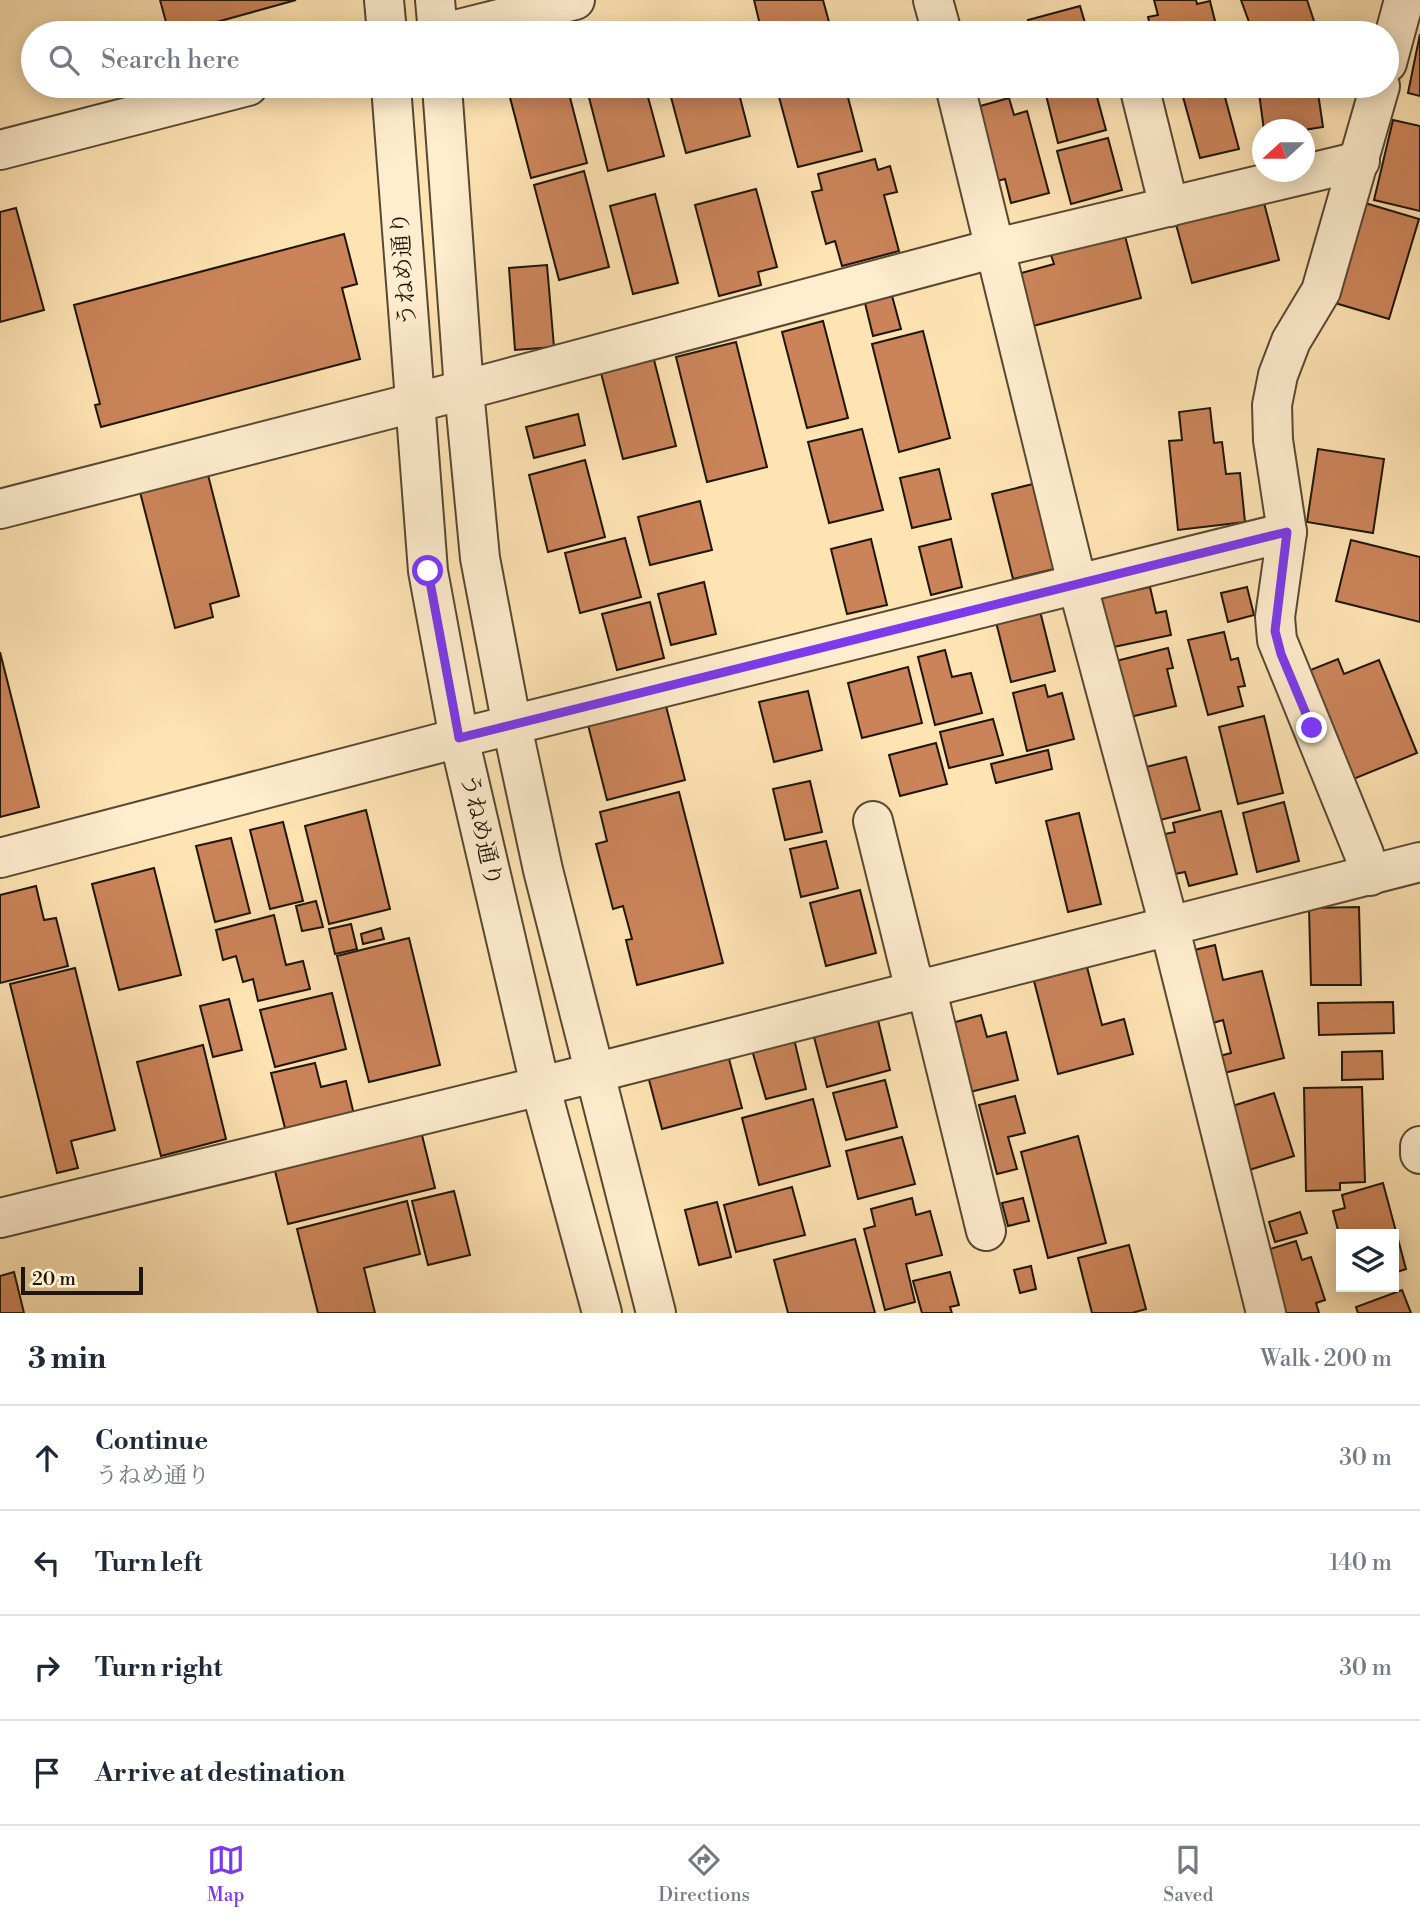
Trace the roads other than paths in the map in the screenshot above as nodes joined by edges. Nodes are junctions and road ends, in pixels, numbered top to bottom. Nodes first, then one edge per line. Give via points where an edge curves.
1 (384, 0) edge
2 (435, 0) edge
3 (575, 0) edge
4 (933, 0) edge
5 (1404, 0) edge
6 (386, 21) edge
7 (438, 21) edge
8 (489, 21) edge
9 (939, 21) edge
10 (1398, 21) edge
11 (202, 98) edge
12 (391, 98) edge
13 (443, 98) edge
14 (958, 98) edge
15 (1142, 98) edge
16 (1377, 98) edge
17 (0, 150) edge
18 (1360, 161) junction
19 (1169, 206) junction
20 (996, 248) junction
21 (464, 390) junction
22 (414, 403) junction
23 (0, 509) edge
24 (1287, 532) junction
25 (1077, 583) junction
26 (512, 726) junction
27 (459, 738) junction
28 (873, 821) dead end
29 (0, 858) edge
30 (1420, 862) edge
31 (1370, 876) junction
32 (1168, 925) junction
33 (921, 989) junction
34 (594, 1073) junction
35 (540, 1085) junction
36 (1420, 1146) edge
37 (1420, 1154) edge
38 (0, 1218) edge
39 (986, 1231) dead end
40 (602, 1313) edge
41 (656, 1313) edge
42 (1266, 1313) edge

1 - 6 street
2 - 7 street
3 - 8 street
4 - 9 street
5 - 10 street
11 - 17 street
12 - 22 street, うねめ通り
13 - 21 street
14 - 20 street
15 - 19 street
16 - 18 street
18 - 19 street
18 - 24 street via 1321,291 1291,341 1272,405
19 - 20 street
20 - 21 street
20 - 25 street
21 - 22 street
21 - 26 street via 481,558
22 - 23 street
22 - 27 street, うねめ通り via 428,571
24 - 25 street
24 - 31 street via 1275,617 1277,640
25 - 26 street
25 - 32 street
26 - 27 street
26 - 34 street
27 - 29 street
27 - 35 street, うねめ通り
28 - 33 street via 911,974
30 - 31 street
31 - 32 street
32 - 33 street
32 - 42 street
33 - 34 street
33 - 39 street via 930,1003
34 - 35 street
34 - 41 street
35 - 38 street
35 - 40 street, うねめ通り
36 - 37 street

